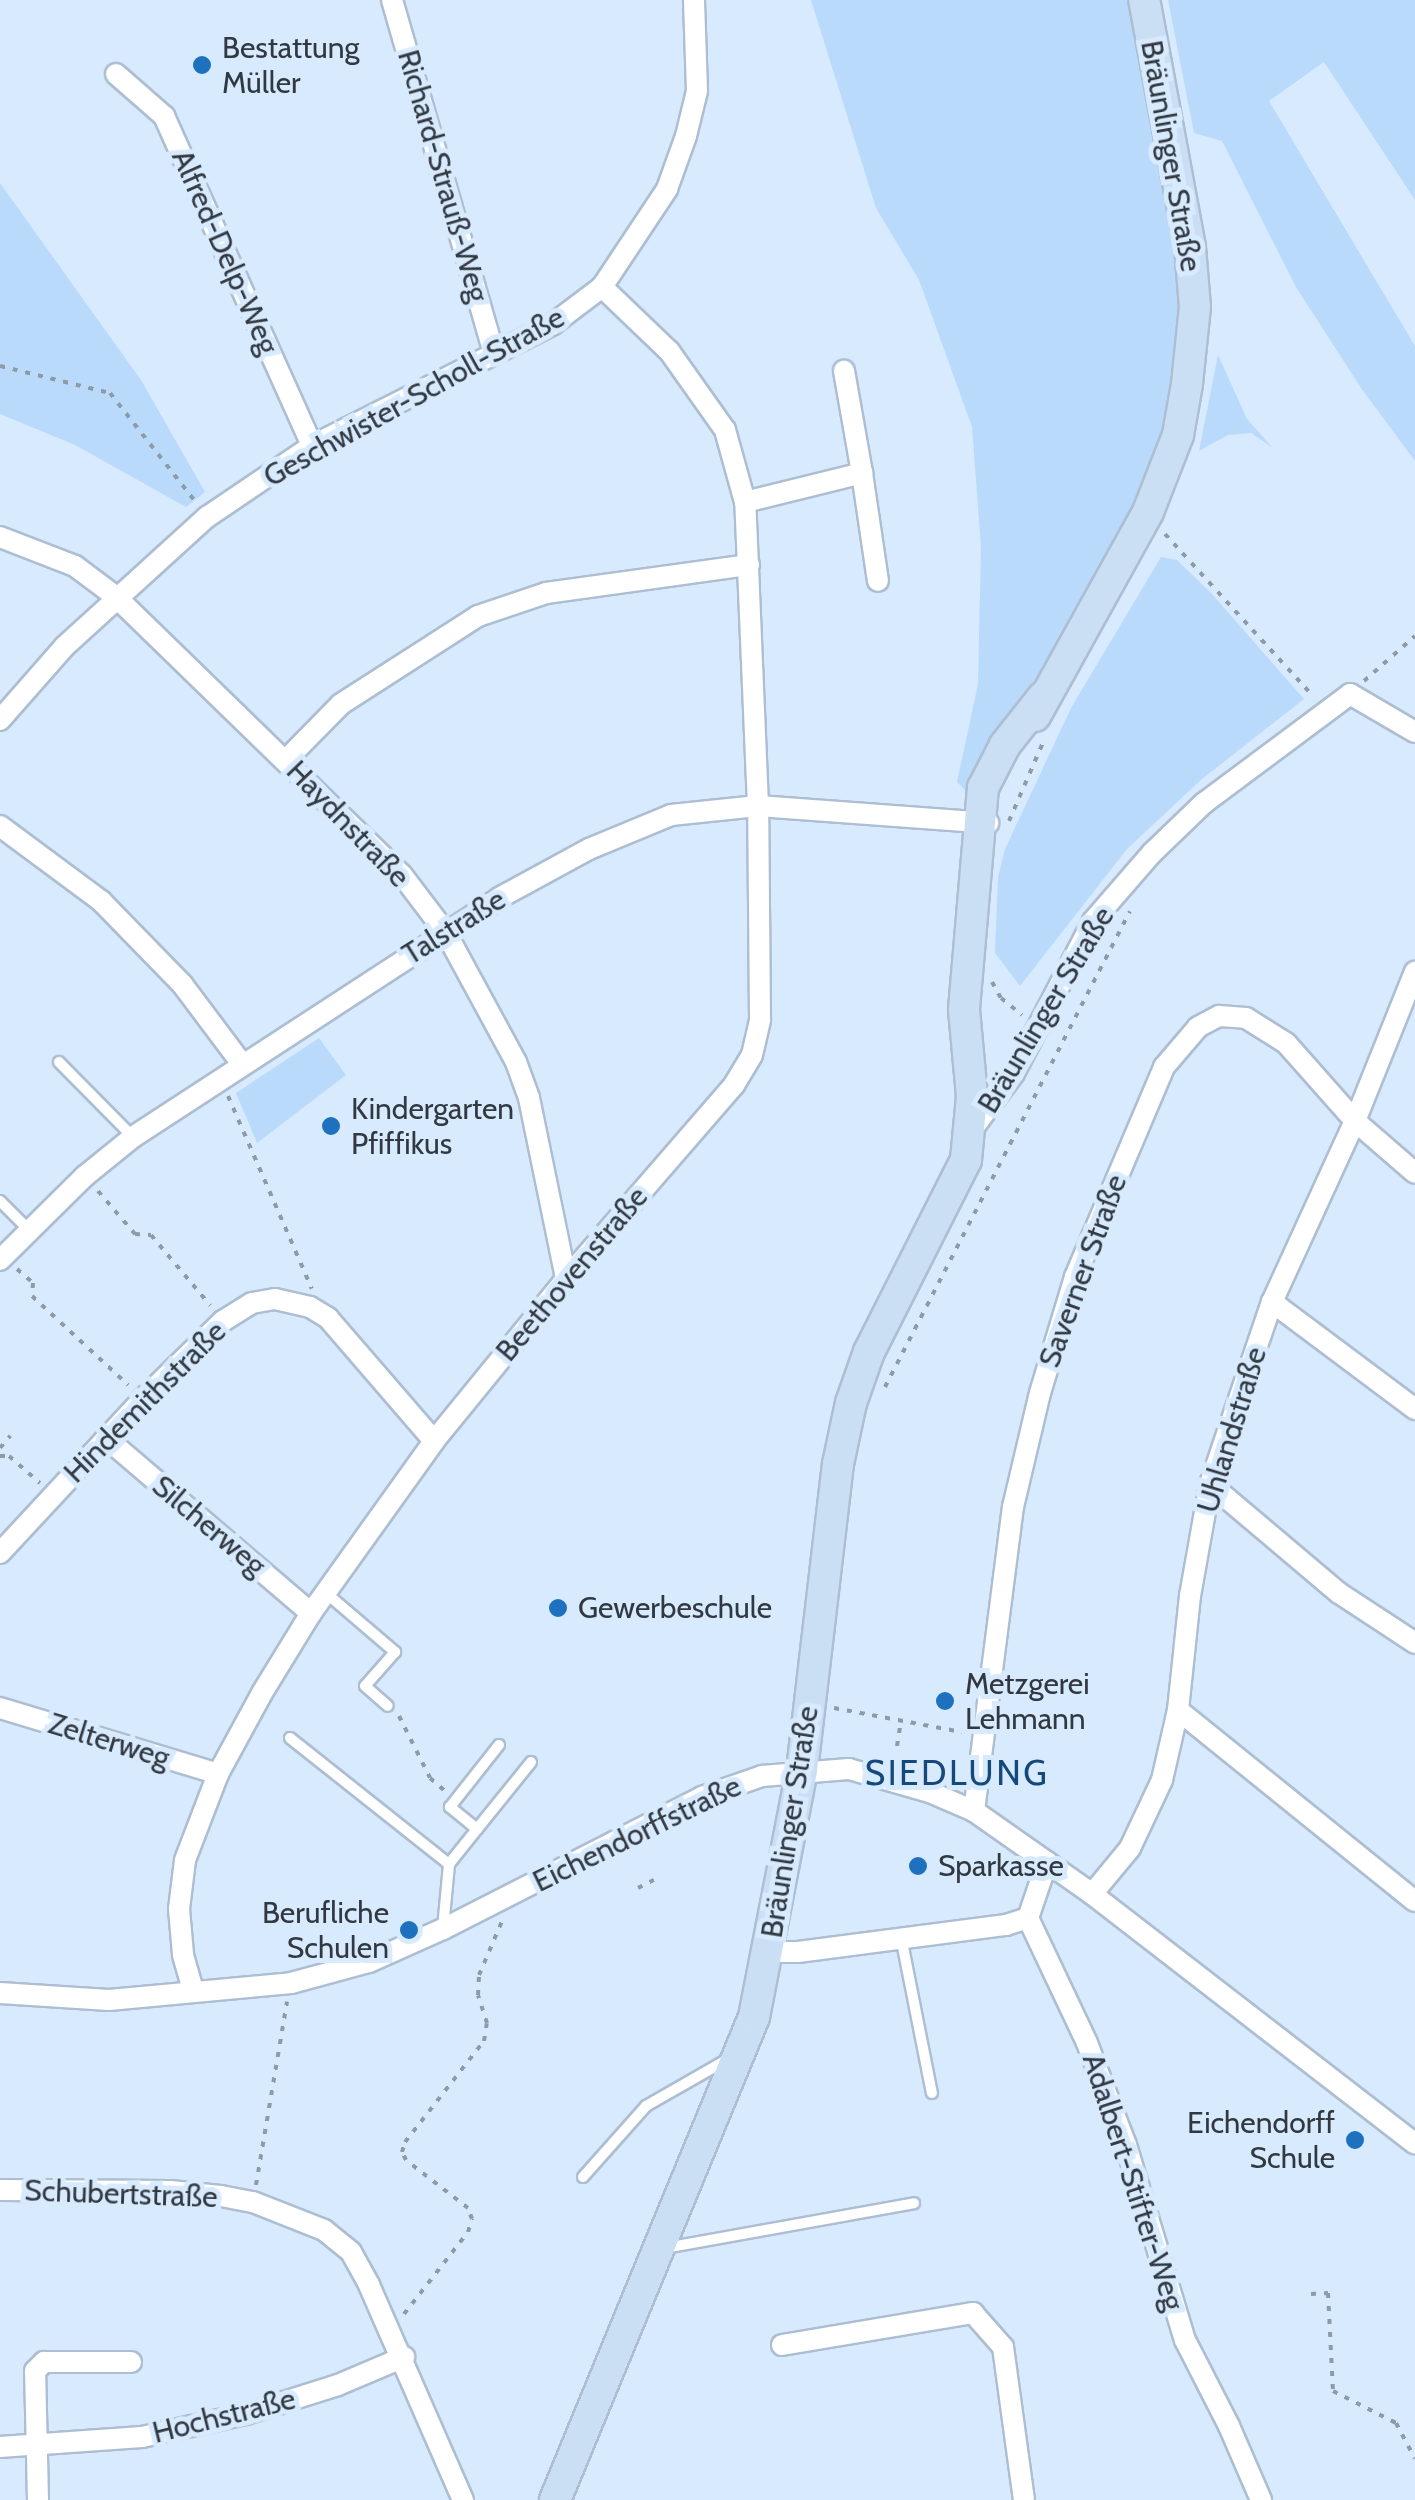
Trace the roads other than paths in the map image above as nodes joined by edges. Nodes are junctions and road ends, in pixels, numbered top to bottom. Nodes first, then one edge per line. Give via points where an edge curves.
1 (392, 0) edge
2 (694, 0) edge
3 (1144, 0) edge
4 (116, 74) dead end
5 (602, 287) junction
6 (494, 353) junction
7 (844, 372) dead end
8 (312, 446) junction
9 (862, 473) junction
10 (745, 502) junction
11 (0, 537) edge
12 (749, 565) junction
13 (878, 580) dead end
14 (115, 596) junction
15 (0, 720) edge
16 (1415, 732) edge
17 (286, 760) junction
18 (758, 806) junction
19 (992, 822) junction
20 (0, 826) edge
21 (446, 932) junction
22 (1415, 972) edge
23 (59, 1062) dead end
24 (242, 1064) junction
25 (1355, 1121) junction
26 (970, 1132) junction
27 (133, 1137) junction
28 (1415, 1172) edge
29 (0, 1201) edge
30 (28, 1229) junction
31 (2, 1258) edge
32 (566, 1279) junction
33 (1272, 1302) junction
34 (1415, 1410) edge
35 (106, 1438) junction
36 (434, 1442) junction
37 (1210, 1484) junction
38 (0, 1553) edge
39 (326, 1592) junction
40 (312, 1613) junction
41 (1415, 1642) edge
42 (388, 1706) dead end
43 (0, 1708) edge
44 (1178, 1710) junction
45 (290, 1738) dead end
46 (499, 1746) dead end
47 (530, 1762) dead end
48 (802, 1770) junction
49 (218, 1774) junction
50 (974, 1811) junction
51 (477, 1829) junction
52 (1047, 1862) junction
53 (449, 1864) junction
54 (1092, 1894) junction
55 (1415, 1900) edge
56 (1028, 1918) junction
57 (444, 1929) junction
58 (901, 1936) junction
59 (769, 1952) junction
60 (193, 1990) junction
61 (0, 1993) edge
62 (742, 2052) junction
63 (932, 2093) dead end
64 (1415, 2144) edge
65 (584, 2176) dead end
66 (0, 2190) edge
67 (914, 2203) dead end
68 (659, 2249) junction
69 (782, 2345) dead end
70 (404, 2357) junction
71 (131, 2362) dead end
72 (37, 2445) junction
73 (0, 2447) edge
74 (38, 2500) edge
75 (463, 2500) edge
76 (555, 2500) edge
77 (1024, 2500) edge
78 (1260, 2500) edge

1 - 6 street, Richard-Strauß-Weg
2 - 5 street, Geschwister-Scholl-Straße via 697,91 686,136 667,189
3 - 19 main road, Bräunlinger Straße via 1195,308 1178,435 1148,512 1044,698
4 - 8 street, Alfred-Delp-Weg via 164,116
5 - 6 street, Geschwister-Scholl-Straße via 553,324
5 - 10 street, Beethovenstraße via 669,352 725,430
6 - 8 street, Geschwister-Scholl-Straße
7 - 9 street
8 - 14 street, Geschwister-Scholl-Straße via 208,517
9 - 10 street
9 - 13 street
10 - 12 street, Beethovenstraße
11 - 14 street, Haydnstraße via 74,566
12 - 17 street via 546,593 478,616 341,704
12 - 18 street, Beethovenstraße
14 - 15 street, Geschwister-Scholl-Straße
14 - 17 street, Haydnstraße
16 - 26 street, Bräunlinger Straße via 1350,694 1204,804 1093,922 1014,1073
17 - 21 street, Haydnstraße via 402,876
18 - 19 street, Talstraße
18 - 21 street, Talstraße via 671,815 588,848
18 - 32 street, Beethovenstraße via 760,1019 752,1055 734,1085
19 - 26 main road, Bräunlinger Straße via 977,873 964,1009
20 - 24 street via 101,902 182,984
21 - 24 street, Talstraße
21 - 32 street, Haydnstraße via 529,1098
22 - 25 street, Uhlandstraße
23 - 27 lane
24 - 27 street, Talstraße
25 - 28 street, Saverner Straße
25 - 33 street, Uhlandstraße
25 - 50 street, Saverner Straße via 1286,1043 1246,1018 1219,1016 1198,1026 1164,1067 1075,1277 1040,1393 1012,1507
26 - 48 main road, Bräunlinger Straße via 952,1194 869,1352 851,1403
27 - 30 street, Talstraße
29 - 30 lane
30 - 31 street, Talstraße
32 - 36 street, Beethovenstraße
33 - 34 street
33 - 37 street, Uhlandstraße
35 - 36 street, Hindemithstraße via 223,1321 252,1303 275,1299 310,1306 328,1318
35 - 38 street, Hindemithstraße
35 - 40 street, Silcherweg
36 - 39 street, Beethovenstraße
37 - 41 street via 1339,1594
37 - 44 street, Uhlandstraße
39 - 40 street, Beethovenstraße
39 - 42 lane via 395,1652 365,1686
40 - 49 street, Beethovenstraße
43 - 49 street, Zelterweg
44 - 54 street, Uhlandstraße via 1162,1780 1130,1848
44 - 55 street
45 - 53 lane
46 - 51 lane via 450,1807
47 - 51 lane
48 - 50 street, Eichendorffstraße via 873,1774
48 - 57 street, Eichendorffstraße via 702,1797
48 - 59 main road, Bräunlinger Straße
49 - 60 street, Beethovenstraße via 184,1860 179,1909
50 - 52 street, Eichendorffstraße
51 - 53 lane
52 - 54 street, Eichendorffstraße
52 - 56 street
53 - 57 lane
54 - 64 street, Eichendorffstraße
56 - 58 street
56 - 78 street, Adalbert-Stifter-Weg via 1126,2145 1185,2340
57 - 60 street, Eichendorffstraße via 369,1962 290,1983
58 - 59 street
58 - 63 lane
59 - 62 main road, Bräunlinger Straße
60 - 61 street, Eichendorffstraße via 109,2000
62 - 65 lane via 646,2106
62 - 68 main road, Bräunlinger Straße
66 - 70 street, Schubertstraße via 170,2191 253,2202 303,2218 351,2252
67 - 68 lane
68 - 76 main road, Bräunlinger Straße
69 - 77 street via 973,2313 1004,2347
70 - 72 street, Hochstraße via 246,2414 142,2437
70 - 75 street, Schubertstraße
71 - 72 street via 44,2362 36,2371
72 - 73 street, Hochstraße
72 - 74 street

